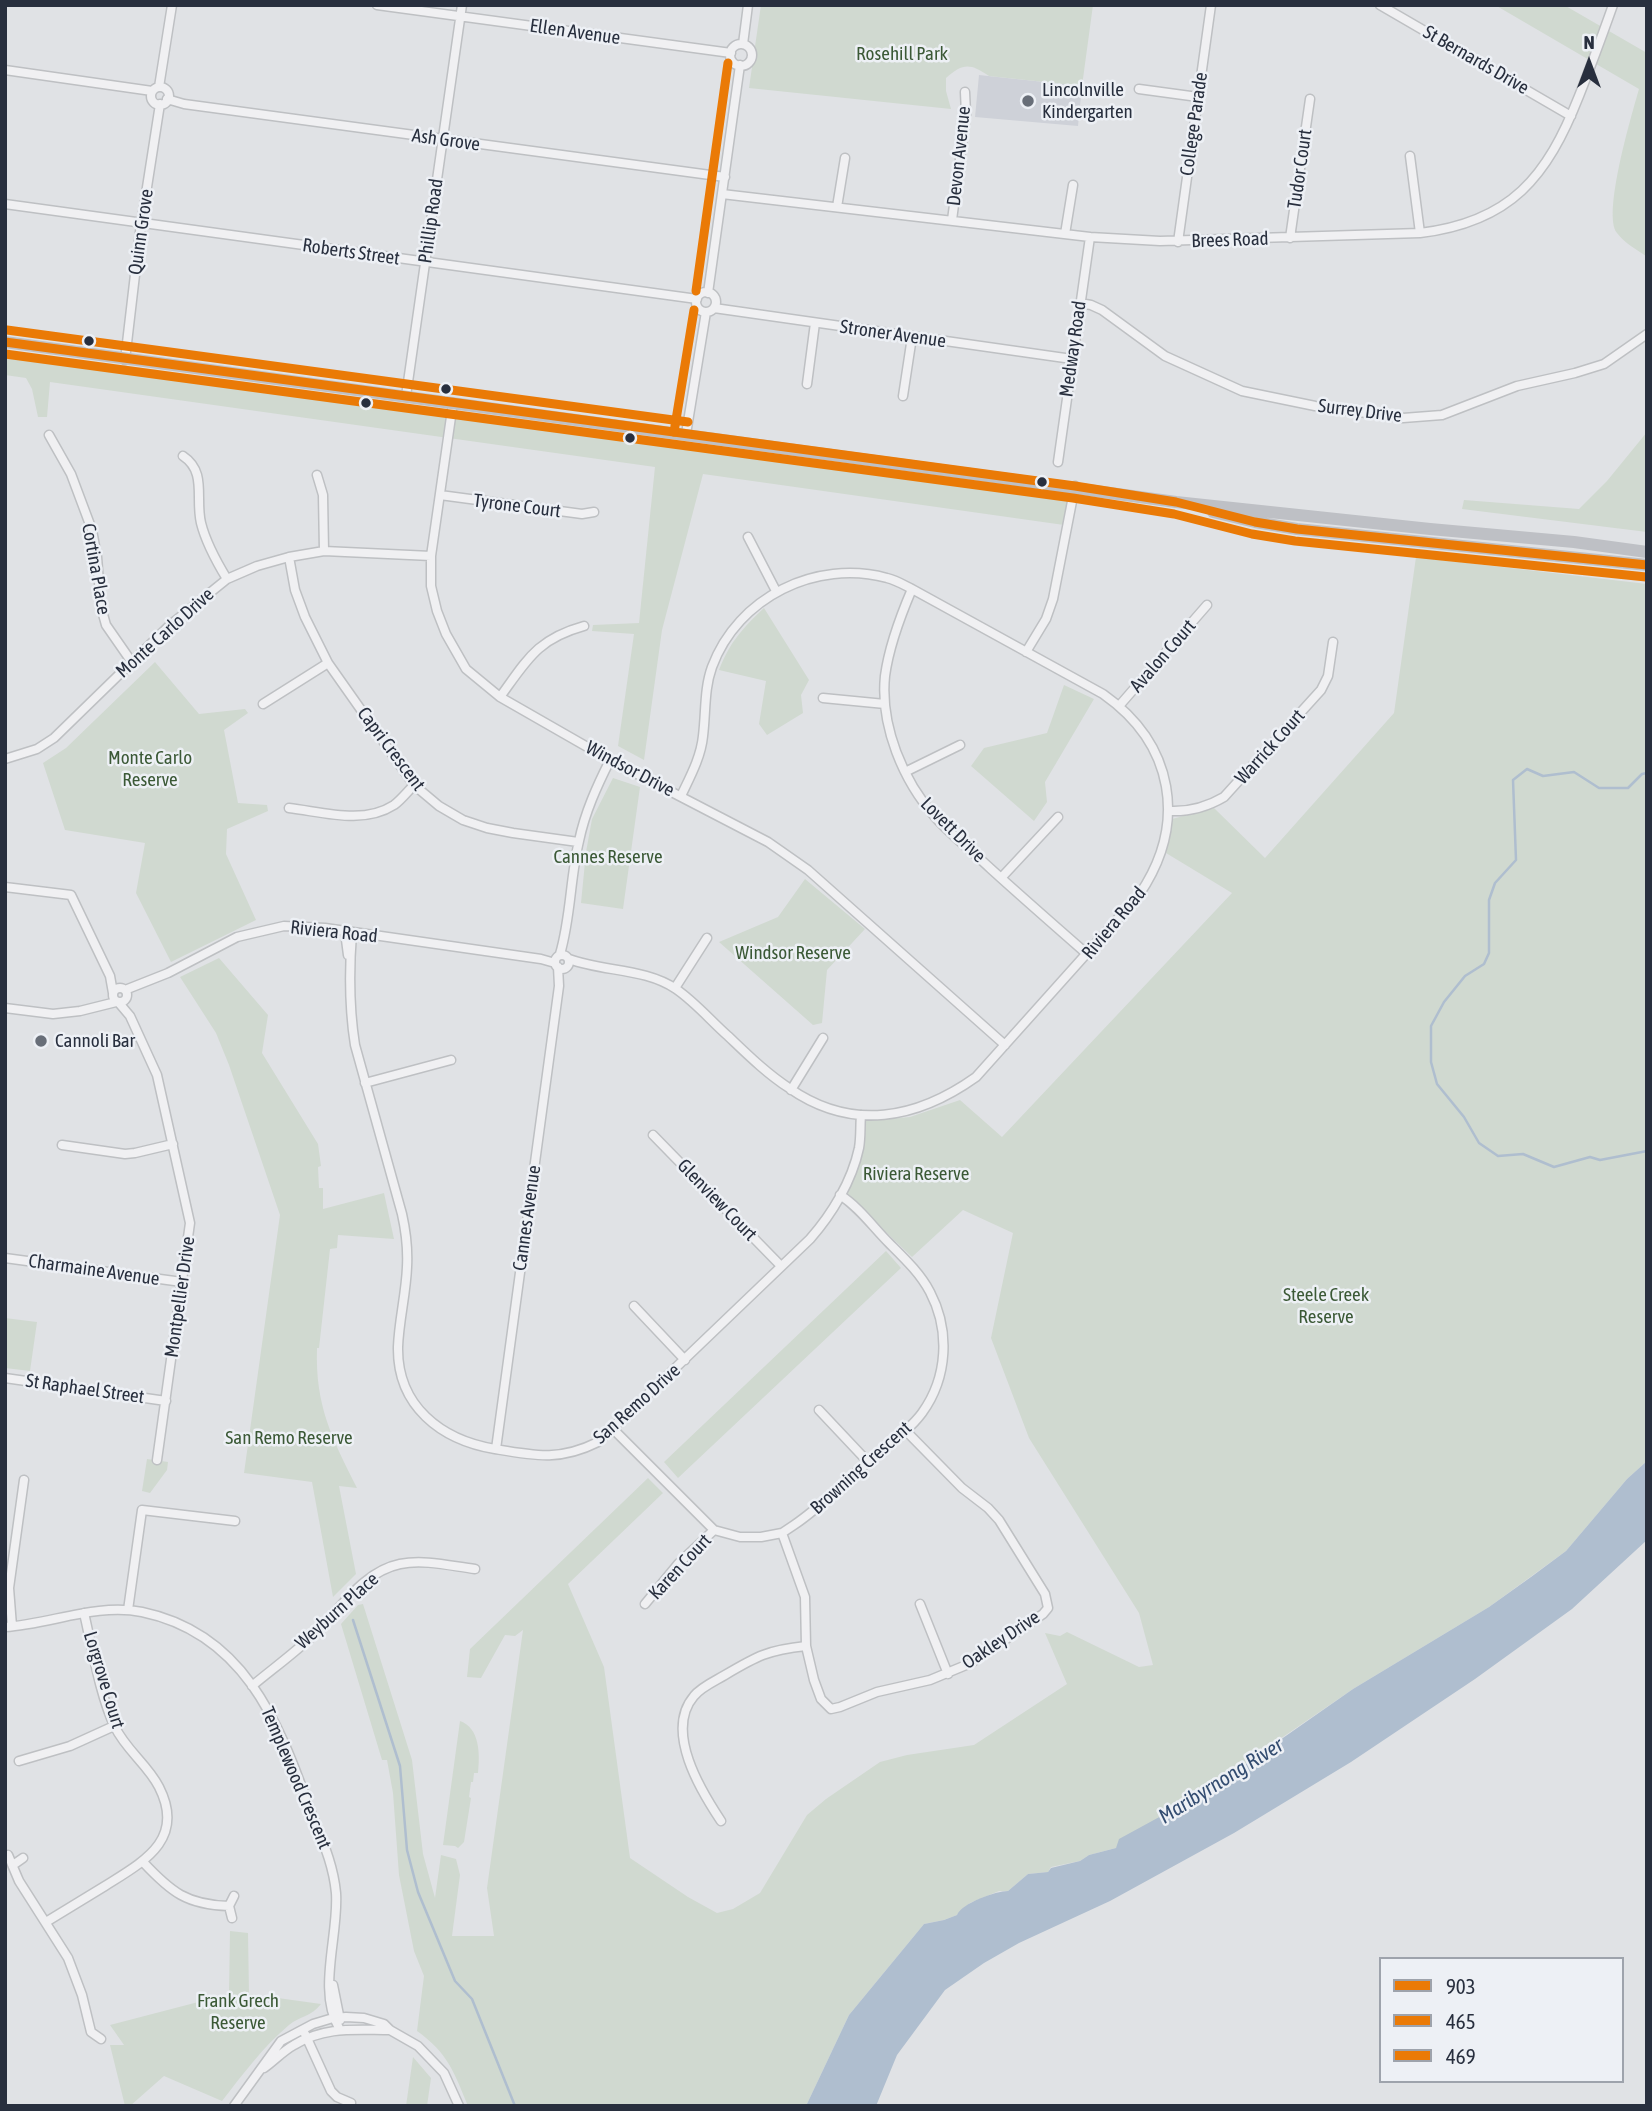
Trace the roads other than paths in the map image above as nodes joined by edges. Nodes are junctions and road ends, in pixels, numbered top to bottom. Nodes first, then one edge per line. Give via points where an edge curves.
1 (172, 5) edge
2 (377, 5) edge
3 (462, 5) edge
4 (748, 5) edge
5 (1211, 5) edge
6 (1380, 5) edge
7 (1613, 5) edge
8 (460, 16) junction
9 (743, 44) junction
10 (731, 53) junction
11 (740, 65) junction
12 (5, 70) edge
13 (156, 89) junction
14 (1139, 89) dead end
15 (965, 92) dead end
16 (1198, 97) junction
17 (1310, 99) dead end
18 (164, 102) junction
19 (1571, 116) junction
20 (443, 140) junction
21 (1410, 156) dead end
22 (845, 158) dead end
23 (725, 177) junction
24 (1073, 185) dead end
25 (722, 194) junction
26 (5, 204) edge
27 (837, 207) junction
28 (952, 220) junction
29 (142, 223) junction
30 (1420, 233) junction
31 (1065, 234) junction
32 (1090, 237) junction
33 (1290, 239) junction
34 (1178, 242) junction
35 (425, 262) junction
36 (708, 293) junction
37 (697, 299) junction
38 (1080, 303) junction
39 (715, 308) junction
40 (706, 312) junction
41 (815, 323) junction
42 (1647, 334) edge
43 (912, 337) junction
44 (5, 342) edge
45 (1072, 359) junction
46 (125, 360) junction
47 (807, 384) dead end
48 (406, 396) junction
49 (903, 396) dead end
50 (453, 403) junction
51 (687, 434) junction
52 (49, 435) dead end
53 (183, 456) dead end
54 (1058, 462) dead end
55 (317, 475) dead end
56 (1075, 486) junction
57 (440, 495) junction
58 (1176, 502) junction
59 (594, 512) dead end
60 (748, 537) dead end
61 (324, 551) junction
62 (1647, 552) edge
63 (431, 556) junction
64 (289, 557) junction
65 (1647, 565) edge
66 (227, 579) junction
67 (912, 589) junction
68 (776, 591) junction
69 (1207, 606) dead end
70 (584, 626) dead end
71 (1333, 642) dead end
72 (1026, 652) junction
73 (131, 662) junction
74 (328, 663) junction
75 (500, 698) junction
76 (823, 698) dead end
77 (263, 704) dead end
78 (885, 704) junction
79 (1119, 706) junction
80 (960, 745) dead end
81 (5, 759) edge
82 (610, 760) junction
83 (905, 772) junction
84 (414, 785) junction
85 (681, 796) junction
86 (289, 808) dead end
87 (1169, 811) junction
88 (1058, 817) dead end
89 (578, 842) junction
90 (1001, 878) junction
91 (5, 887) edge
92 (349, 932) junction
93 (707, 938) dead end
94 (1087, 954) junction
95 (562, 961) junction
96 (675, 988) junction
97 (120, 996) junction
98 (5, 1008) edge
99 (823, 1038) dead end
100 (1005, 1045) junction
101 (452, 1060) dead end
102 (365, 1083) junction
103 (791, 1090) junction
104 (861, 1115) junction
105 (653, 1135) dead end
106 (173, 1144) junction
107 (62, 1145) dead end
108 (838, 1198) junction
109 (5, 1258) edge
110 (781, 1266) junction
111 (183, 1282) junction
112 (634, 1306) dead end
113 (685, 1360) junction
114 (5, 1378) edge
115 (166, 1401) junction
116 (819, 1410) dead end
117 (613, 1429) junction
118 (905, 1430) junction
119 (496, 1449) junction
120 (157, 1460) dead end
121 (867, 1462) junction
122 (24, 1480) dead end
123 (235, 1521) dead end
124 (715, 1530) junction
125 (782, 1532) junction
126 (475, 1569) dead end
127 (645, 1604) dead end
128 (920, 1604) dead end
129 (128, 1610) junction
130 (84, 1613) junction
131 (8, 1627) edge
132 (806, 1646) junction
133 (948, 1674) junction
134 (252, 1686) junction
135 (114, 1726) junction
136 (19, 1761) dead end
137 (720, 1821) dead end
138 (8, 1855) dead end
139 (23, 1858) dead end
140 (143, 1862) junction
141 (13, 1865) junction
142 (234, 1896) dead end
143 (229, 1906) junction
144 (232, 1918) dead end
145 (46, 1922) junction
146 (337, 2018) junction
147 (302, 2028) junction
148 (339, 2028) junction
149 (390, 2030) junction
150 (91, 2032) junction
151 (81, 2037) dead end
152 (307, 2038) junction
153 (101, 2039) dead end
154 (263, 2068) junction
155 (335, 2101) edge
156 (351, 2103) dead end
157 (234, 2106) edge
158 (459, 2106) edge

1 - 13 street
2 - 8 street, Ellen Avenue
3 - 8 street, Phillip Road
4 - 9 street
5 - 16 street, College Parade
6 - 19 street, St Bernards Drive
7 - 19 street, Brees Road
8 - 10 street, Ellen Avenue
8 - 20 street, Phillip Road
9 - 10 street
9 - 11 street via 752,54 750,61
10 - 11 street
11 - 23 street
12 - 13 street
13 - 18 street via 166,90
13 - 18 street via 151,99
14 - 16 street
15 - 28 street, Devon Avenue
16 - 34 street, College Parade
17 - 33 street, Tudor Court
18 - 20 street, Ash Grove
18 - 29 street, Quinn Grove
19 - 30 street, Brees Road via 1550,158 1516,197 1474,221
20 - 23 street, Ash Grove
20 - 35 street, Phillip Road
21 - 30 street
22 - 27 street
23 - 25 street
24 - 31 street
25 - 27 street, Brees Road
25 - 36 street
26 - 29 street, Roberts Street
27 - 28 street, Brees Road
28 - 31 street, Brees Road
29 - 35 street, Roberts Street
29 - 46 street, Quinn Grove
30 - 33 street, Brees Road
31 - 32 street, Brees Road
32 - 34 street, Brees Road
32 - 38 street, Medway Road
33 - 34 street, Brees Road
35 - 37 street, Roberts Street
35 - 48 street, Phillip Road
36 - 37 street
36 - 39 street via 715,298
37 - 40 street via 698,308
38 - 42 street, Surrey Drive via 1102,310 1166,356 1242,391 1403,418 1442,415 1517,386 1604,364
38 - 45 street, Medway Road
39 - 40 street
39 - 41 street, Stroner Avenue
40 - 51 street
41 - 43 street, Stroner Avenue
41 - 47 street
43 - 45 street, Stroner Avenue
43 - 49 street
44 - 46 main road
45 - 54 street, Medway Road
46 - 48 main road
48 - 50 main road
50 - 51 main road
50 - 57 street, Windsor Drive
51 - 56 main road
52 - 73 street, Cortina Place via 71,474 92,530 107,625
53 - 66 street via 197,472 200,522
55 - 61 street via 323,495
56 - 58 main road
56 - 72 street via 1054,599
57 - 59 street, Tyrone Court
57 - 63 street, Windsor Drive
58 - 62 main road
58 - 65 main road via 1297,529
60 - 68 street
61 - 63 street, Monte Carlo Drive
61 - 64 street, Monte Carlo Drive
63 - 75 street, Windsor Drive via 431,586 446,634 466,668
64 - 66 street, Monte Carlo Drive
64 - 74 street, Capri Crescent via 295,590
66 - 73 street, Monte Carlo Drive
67 - 68 street, Riviera Road via 890,578 861,573 803,580
67 - 72 street, Riviera Road
67 - 78 street, Lovett Drive via 890,648
68 - 85 street, Riviera Road via 738,622 712,666 700,749
69 - 79 street, Avalon Court
70 - 75 street via 559,633 542,645
71 - 87 street, Warrick Court via 1321,690 1224,797 1189,811
72 - 79 street, Riviera Road
73 - 81 street, Monte Carlo Drive via 54,738
74 - 77 street
74 - 84 street, Capri Crescent
75 - 82 street, Windsor Drive
76 - 78 street
78 - 83 street, Lovett Drive
79 - 87 street, Riviera Road via 1136,722 1156,755
80 - 83 street
82 - 85 street, Windsor Drive
82 - 89 street, Cannes Avenue
83 - 90 street, Lovett Drive via 937,820
84 - 86 street via 396,804 361,816
84 - 89 street, Capri Crescent via 463,820
85 - 100 street, Windsor Drive via 768,842 808,870
87 - 94 street, Riviera Road via 1164,846 1150,880
88 - 90 street
89 - 95 street, Cannes Avenue
90 - 94 street, Lovett Drive
91 - 97 street, Montpellier Drive via 71,895
92 - 95 street, Riviera Road
92 - 97 street, Riviera Road via 291,926 258,930
92 - 102 street, San Remo Drive via 345,946 351,1018
93 - 96 street
94 - 100 street, Riviera Road
95 - 96 street, Riviera Road via 636,973
95 - 119 street, Cannes Avenue
96 - 103 street, Riviera Road
97 - 98 street, Riviera Road via 99,1006 53,1014
97 - 106 street, Montpellier Drive via 157,1074
99 - 103 street
100 - 104 street, Riviera Road via 954,1093 902,1114
101 - 102 street
102 - 119 street, San Remo Drive via 407,1238 398,1346 408,1391 437,1428 457,1439
103 - 104 street, Riviera Road via 815,1104
104 - 108 street, San Remo Drive via 859,1147
105 - 110 street, Glenview Court
106 - 107 street via 125,1154
106 - 111 street, Montpellier Drive via 190,1223
108 - 110 street, San Remo Drive via 828,1218
108 - 118 street, Browning Crescent via 854,1205 914,1268 939,1312 943,1362 936,1388 922,1413
109 - 111 street, Charmaine Avenue
110 - 113 street, San Remo Drive
111 - 115 street, Montpellier Drive
112 - 113 street
113 - 117 street, San Remo Drive
114 - 115 street, St Raphael Street
115 - 120 street, Montpellier Drive
116 - 121 street
117 - 119 street, San Remo Drive via 578,1452 558,1456
117 - 124 street
118 - 121 street, Browning Crescent
118 - 133 street, Oakley Drive via 999,1520 1048,1601 1043,1614 971,1664
121 - 125 street, Browning Crescent via 806,1517
122 - 131 street
123 - 129 street via 142,1510
124 - 125 street, Browning Crescent via 740,1537
124 - 127 street, Karen Court via 678,1564
125 - 132 street, Oakley Drive via 805,1597
126 - 134 street, Weyburn Place via 417,1562 379,1572
128 - 133 street
129 - 130 street, Templewood Crescent
129 - 134 street, Templewood Crescent via 196,1632 234,1662
130 - 131 street, Templewood Crescent
130 - 135 street, Lorgrove Court
132 - 133 street, Oakley Drive via 821,1699 831,1709
132 - 137 street via 767,1652 751,1660 705,1687 686,1710 682,1725 692,1774
134 - 146 street, Templewood Crescent via 277,1725 331,1864 336,1911 330,1998
135 - 136 street via 70,1746
135 - 140 street, Lorgrove Court via 155,1780 166,1809 163,1839
138 - 141 street
139 - 141 street
140 - 143 street via 185,1898
140 - 145 street, Lorgrove Court
141 - 145 street
142 - 143 street
143 - 144 street
145 - 150 street via 73,1970
146 - 147 street
146 - 148 street, Templewood Crescent
146 - 149 street via 374,2020
147 - 152 street
147 - 154 street via 276,2046
148 - 149 street
148 - 152 street
149 - 158 street via 437,2063
150 - 151 street
150 - 153 street
152 - 154 street
152 - 155 street
154 - 157 street
155 - 156 street

